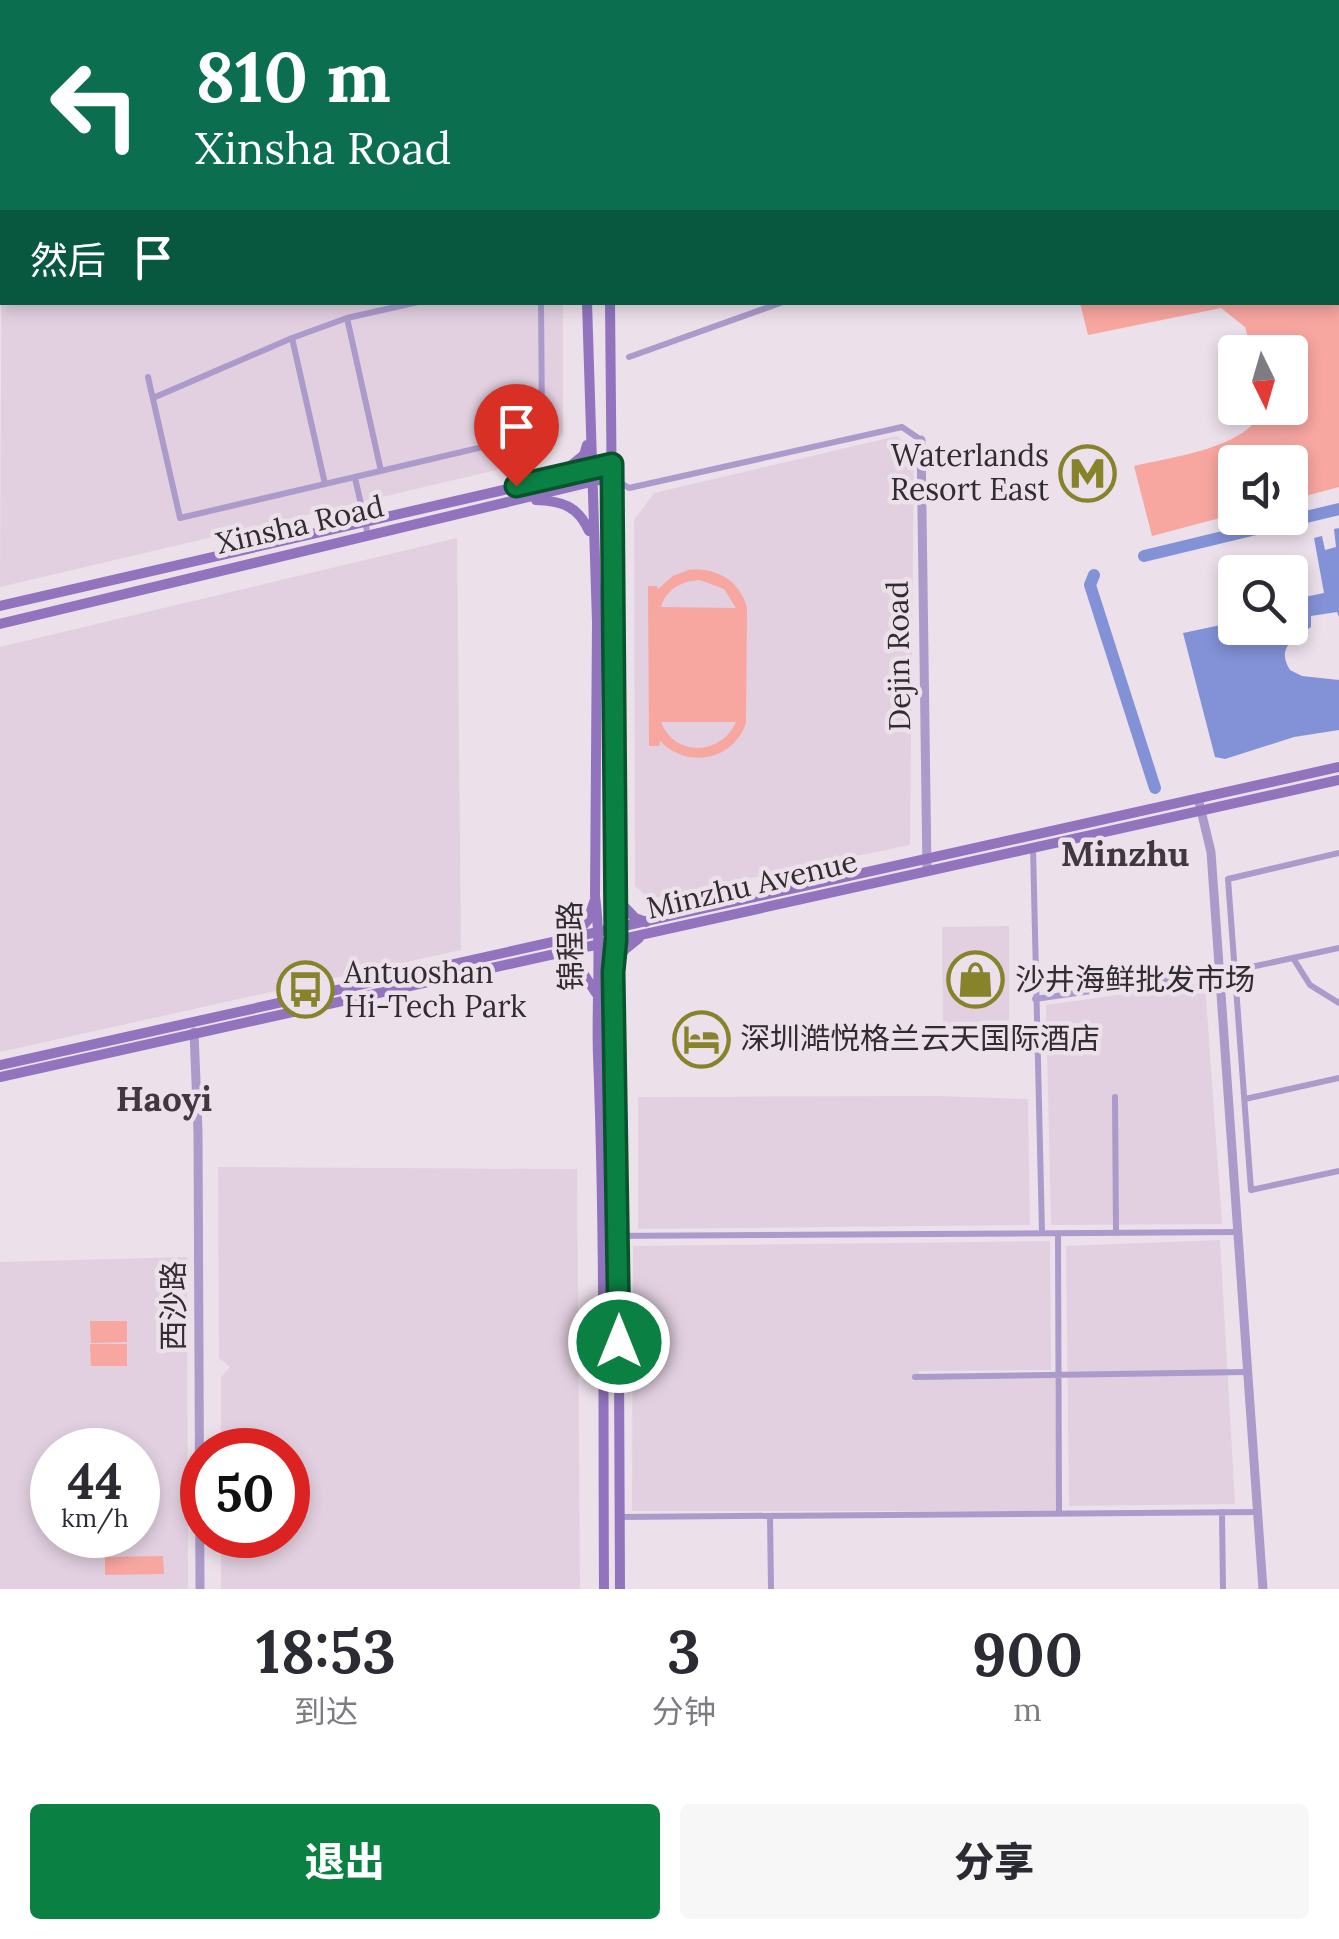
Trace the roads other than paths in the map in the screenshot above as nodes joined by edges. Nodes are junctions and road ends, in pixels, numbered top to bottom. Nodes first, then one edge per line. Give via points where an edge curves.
1 (405, 305) edge
2 (540, 305) edge
3 (587, 305) edge
4 (610, 305) edge
5 (775, 305) edge
6 (347, 318) junction
7 (292, 338) junction
8 (629, 357) dead end
9 (148, 377) dead end
10 (154, 398) junction
11 (589, 439) junction
12 (921, 440) joint
13 (591, 469) junction
14 (381, 471) junction
15 (612, 471) junction
16 (355, 477) junction
17 (553, 478) junction
18 (592, 482) junction
19 (325, 484) junction
20 (520, 499) junction
21 (366, 522) junction
22 (368, 535) junction
23 (592, 538) junction
24 (0, 606) edge
25 (0, 624) edge
26 (1339, 768) edge
27 (1339, 780) edge
28 (1200, 804) junction
29 (1032, 848) junction
30 (1339, 853) edge
31 (927, 865) junction
32 (595, 896) junction
33 (616, 898) junction
34 (647, 923) junction
35 (616, 934) junction
36 (642, 935) junction
37 (600, 938) junction
38 (570, 940) junction
39 (1339, 948) edge
40 (555, 954) junction
41 (1293, 958) junction
42 (1237, 970) junction
43 (613, 972) junction
44 (1220, 972) junction
45 (596, 993) junction
46 (1036, 999) junction
47 (1339, 1003) edge
48 (193, 1029) junction
49 (0, 1064) edge
50 (0, 1077) edge
51 (1339, 1078) edge
52 (1114, 1098) dead end
53 (1245, 1099) junction
54 (1339, 1171) edge
55 (1239, 1232) junction
56 (1042, 1233) junction
57 (1058, 1233) junction
58 (1116, 1233) junction
59 (602, 1236) junction
60 (618, 1236) junction
61 (1248, 1372) junction
62 (914, 1376) dead end
63 (1058, 1376) junction
64 (1222, 1512) junction
65 (1258, 1512) junction
66 (1059, 1514) junction
67 (770, 1516) junction
68 (620, 1518) junction
69 (200, 1589) edge
70 (604, 1589) edge
71 (620, 1589) edge
72 (771, 1589) edge
73 (1224, 1589) edge
74 (1263, 1589) edge

1 - 6 street
2 - 14 street via 542,423 534,436
3 - 11 main road, 锦程路
4 - 15 main road, 锦程路
5 - 8 street
6 - 7 street
6 - 14 street
7 - 10 street
7 - 19 street
9 - 10 street
10 - 19 street via 180,518
11 - 13 main road, 锦程路
11 - 17 main road via 574,466
12 - 15 street via 902,428 630,488
12 - 31 street, Dejin Road
13 - 15 main road, Xinsha Road
13 - 17 main road, Xinsha Road
13 - 18 main road, 锦程路
14 - 16 street
15 - 18 main road, Xinsha Road
15 - 33 main road, 锦程路
16 - 19 street
16 - 21 street
17 - 21 main road, Xinsha Road
18 - 20 main road, Xinsha Road
18 - 23 main road, 锦程路
20 - 22 main road, Xinsha Road
20 - 23 main road via 559,501 576,510
21 - 22 street
21 - 24 main road, Xinsha Road
22 - 25 main road, Xinsha Road
23 - 32 main road, 锦程路
26 - 28 main road, Minzhu Avenue
27 - 28 main road, Minzhu Avenue
28 - 29 main road, Minzhu Avenue
28 - 31 main road, Minzhu Avenue
28 - 44 street via 1211,852
29 - 31 main road, Minzhu Avenue
29 - 46 street
30 - 42 street via 1228,879
31 - 34 main road, Minzhu Avenue
31 - 36 main road, Minzhu Avenue
32 - 37 main road, 锦程路
32 - 38 main road via 588,920
33 - 34 main road
33 - 35 main road, 锦程路
34 - 35 main road, Minzhu Avenue
35 - 36 main road, Minzhu Avenue
35 - 37 main road, Minzhu Avenue
35 - 43 main road, 锦程路
36 - 43 main road
37 - 38 main road, Minzhu Avenue
37 - 40 main road, Minzhu Avenue
37 - 45 main road, 锦程路
38 - 48 main road, Minzhu Avenue
39 - 41 street
40 - 45 main road via 584,973
40 - 48 main road, Minzhu Avenue
41 - 42 street
41 - 47 street via 1310,986
42 - 44 street
42 - 53 street
43 - 60 main road, 锦程路
44 - 46 street
44 - 55 street
45 - 59 main road, 锦程路
46 - 56 street
48 - 49 main road, Minzhu Avenue
48 - 50 main road, Minzhu Avenue
48 - 69 street, 西沙路
51 - 53 street
52 - 58 street
53 - 54 street via 1251,1190
55 - 58 street
55 - 61 street
56 - 57 street
56 - 60 street
57 - 58 street
57 - 63 street
59 - 60 street
59 - 70 main road, 锦程路
60 - 68 main road, 锦程路
61 - 63 street
61 - 65 street
62 - 63 street
63 - 66 street
64 - 65 street
64 - 66 street
64 - 73 street
65 - 74 street
66 - 67 street
67 - 68 street
67 - 72 street
68 - 71 main road, 锦程路

